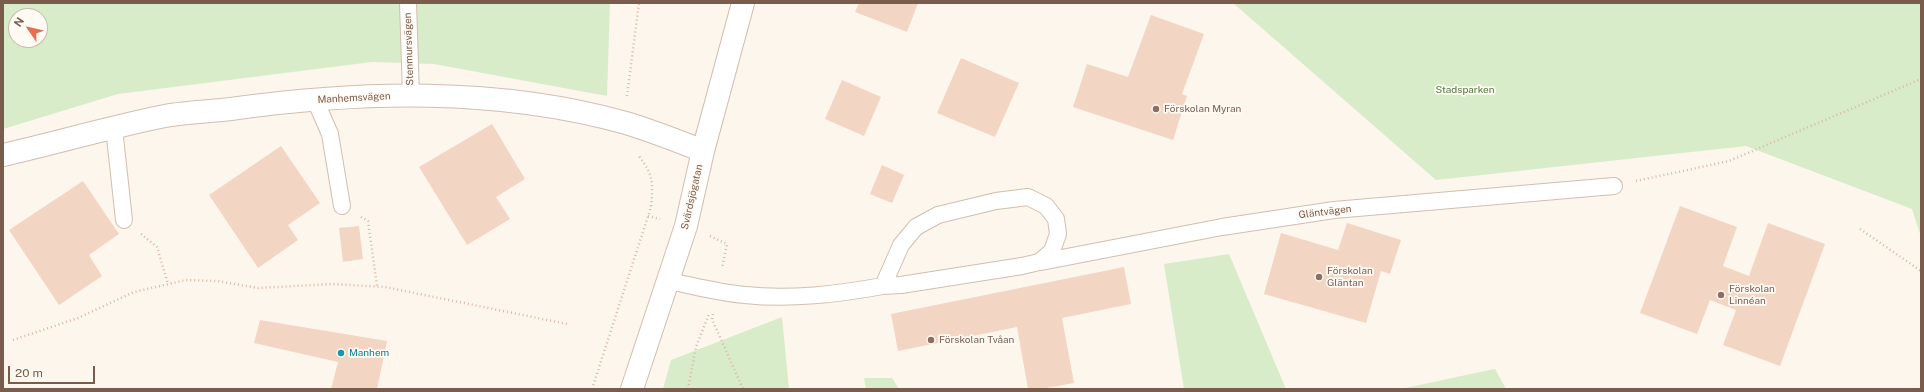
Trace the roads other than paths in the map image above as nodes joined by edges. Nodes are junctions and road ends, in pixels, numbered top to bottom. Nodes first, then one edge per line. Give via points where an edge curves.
1 (408, 3) edge
2 (743, 3) edge
3 (411, 96) junction
4 (315, 100) junction
5 (114, 128) junction
6 (703, 151) junction
7 (3, 155) edge
8 (1614, 186) road end
9 (342, 206) road end
10 (124, 220) road end
11 (1039, 262) junction
12 (669, 281) junction
13 (883, 286) junction
14 (632, 389) edge

1 - 3 lane, Stenmursvägen
2 - 6 street, Svärdsjögatan
3 - 4 street, Manhemsvägen
3 - 6 street, Manhemsvägen via 469,97 571,111 646,129
4 - 5 street, Manhemsvägen via 162,116
4 - 9 lane via 330,134
5 - 7 street, Manhemsvägen
5 - 10 lane
6 - 12 street, Svärdsjögatan via 686,226
8 - 11 lane, Gläntvägen via 1334,210 1222,227
11 - 13 lane, Gläntvägen
11 - 13 lane via 1052,251 1058,234 1056,219 1046,206 1028,197 996,201 938,215 916,227 901,245
12 - 13 lane, Gläntvägen via 746,295 806,296
12 - 14 street, Svärdsjögatan

